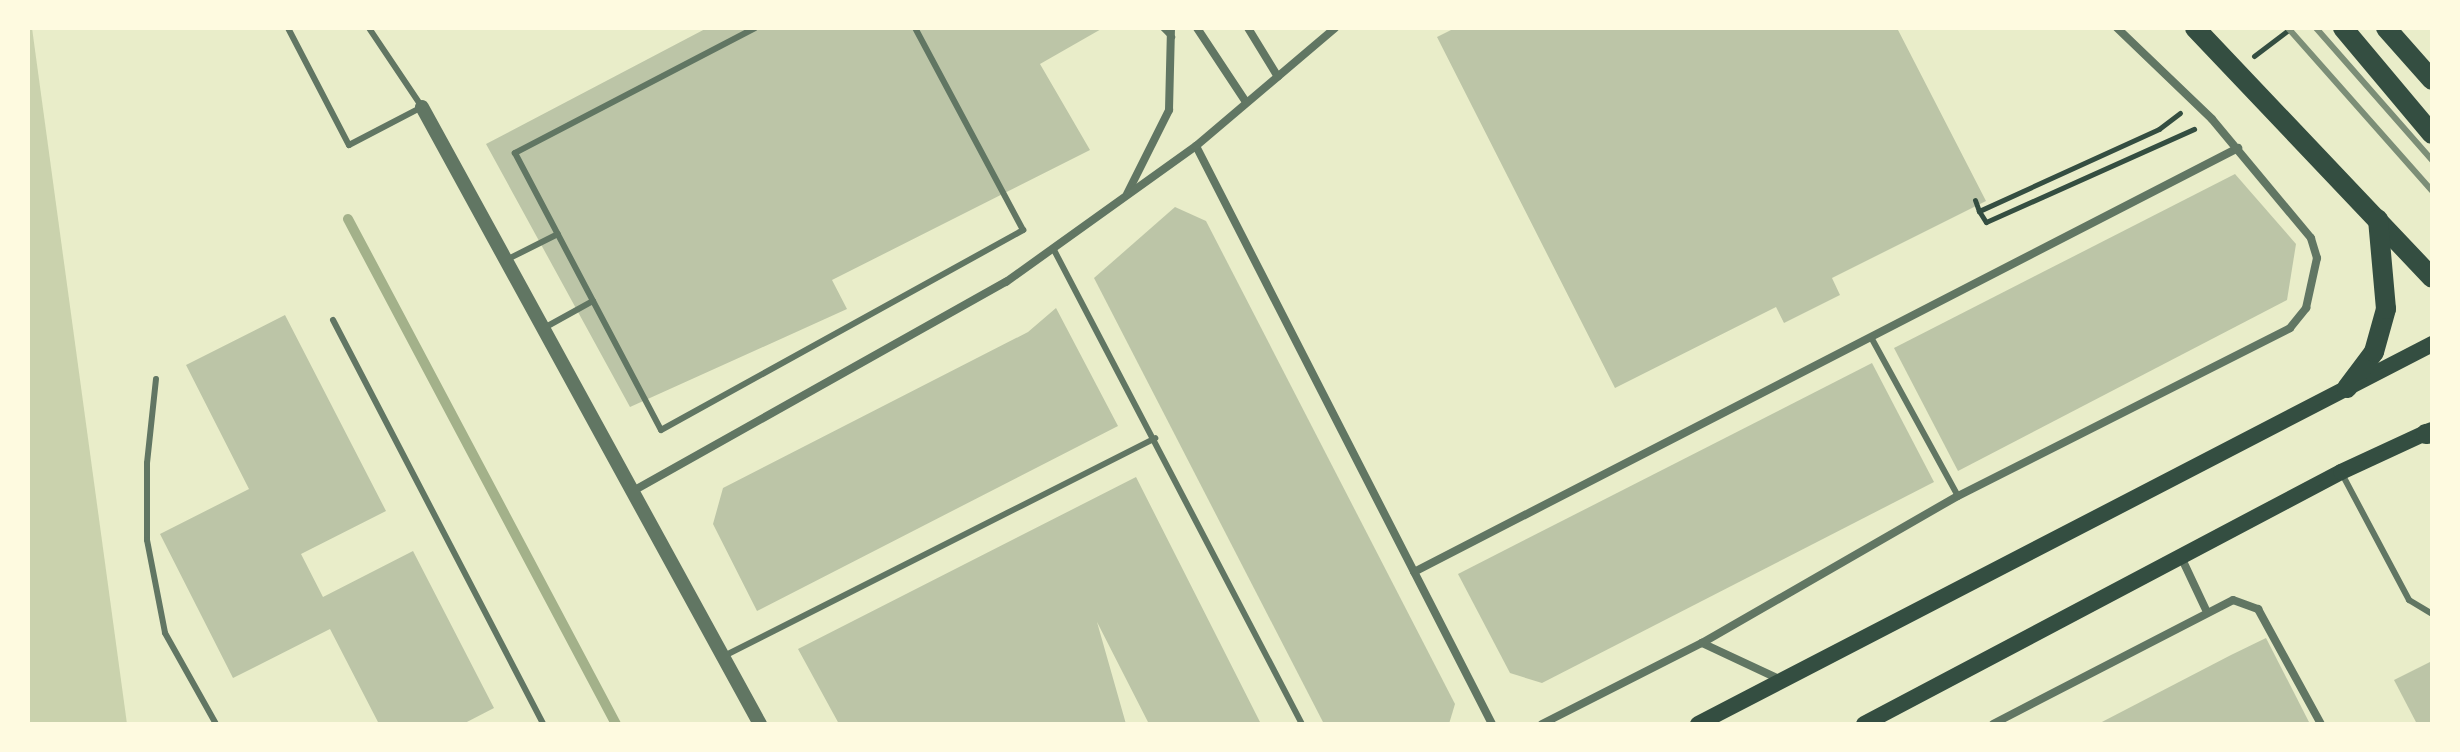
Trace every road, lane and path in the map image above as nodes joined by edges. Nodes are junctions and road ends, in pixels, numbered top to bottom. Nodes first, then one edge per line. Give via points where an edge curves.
1 (288, 28) edge
2 (369, 28) edge
3 (755, 28) edge
4 (915, 28) edge
5 (1163, 28) edge
6 (1197, 28) edge
7 (1248, 28) edge
8 (1335, 28) edge
9 (2117, 28) edge
10 (2195, 28) edge
11 (2343, 28) edge
12 (2386, 28) edge
13 (1171, 32) edge
14 (1278, 77) junction
15 (2432, 80) edge
16 (1246, 102) junction
17 (422, 107) junction
18 (2212, 119) junction
19 (2159, 129) dead end
20 (2432, 134) edge
21 (1196, 146) junction
22 (2238, 148) junction
23 (1125, 199) junction
24 (1975, 200) dead end
25 (1979, 211) junction
26 (2378, 218) junction
27 (558, 234) junction
28 (1054, 250) junction
29 (506, 260) junction
30 (2432, 278) edge
31 (593, 301) junction
32 (333, 320) dead end
33 (543, 328) junction
34 (1872, 339) junction
35 (2432, 344) edge
36 (156, 379) dead end
37 (2347, 388) junction
38 (2430, 432) edge
39 (1155, 438) junction
40 (2341, 472) junction
41 (633, 491) junction
42 (1958, 496) junction
43 (2182, 559) junction
44 (1414, 572) junction
45 (2206, 610) junction
46 (2432, 614) edge
47 (1702, 643) junction
48 (726, 655) junction
49 (1782, 681) junction
50 (216, 724) edge
51 (543, 724) edge
52 (760, 724) edge
53 (1302, 724) edge
54 (1492, 724) edge
55 (1542, 724) edge
56 (1698, 724) edge
57 (1864, 724) edge
58 (1993, 724) edge
59 (2321, 724) edge

1 - 17 lane via 349,145
2 - 17 lane
3 - 27 lane via 515,153
4 - 31 lane via 1023,230 661,430
5 - 13 lane
6 - 16 street
7 - 14 street
8 - 14 street
9 - 18 street
10 - 26 main road
11 - 20 main road
12 - 15 main road
13 - 23 street via 1169,110
14 - 16 street
16 - 21 street
17 - 29 street
18 - 22 street
18 - 25 path via 1986,222
19 - 25 path
21 - 23 street
21 - 44 street
22 - 34 street
22 - 42 street via 2311,238 2317,258 2306,308 2290,328
23 - 28 street
24 - 25 path
26 - 30 main road
26 - 37 main road via 2386,309 2374,352
27 - 29 lane
27 - 31 lane
28 - 39 lane
28 - 41 street
29 - 33 street
31 - 33 lane
32 - 51 lane
33 - 41 street
34 - 42 lane
34 - 44 street via 1572,487
35 - 37 main road
36 - 50 lane via 147,463 147,540 165,633
37 - 49 main road
38 - 40 main road
39 - 48 lane
39 - 53 lane
40 - 43 main road
40 - 46 lane via 2409,600
41 - 48 street
42 - 47 street
43 - 45 street
43 - 57 main road
44 - 54 street
45 - 58 street
45 - 59 street via 2233,600 2258,609
47 - 49 street
47 - 55 street
48 - 52 street
49 - 56 main road

